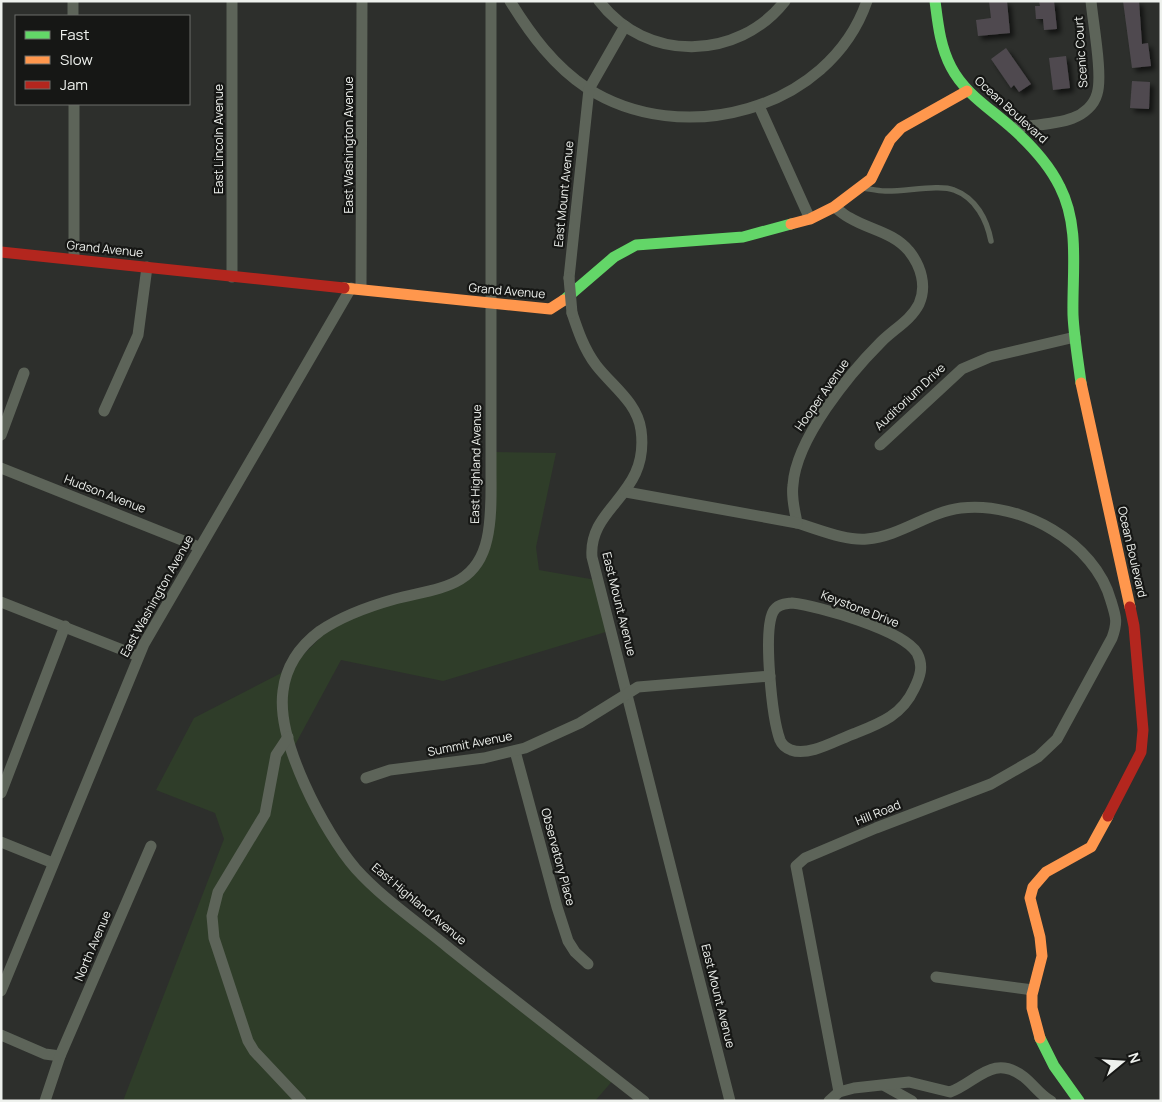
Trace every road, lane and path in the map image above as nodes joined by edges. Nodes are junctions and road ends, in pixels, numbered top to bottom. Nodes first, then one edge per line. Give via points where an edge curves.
1 (73, 1) edge
2 (232, 1) edge
3 (362, 1) edge
4 (491, 1) edge
5 (510, 1) edge
6 (599, 1) edge
7 (785, 1) edge
8 (867, 1) edge
9 (935, 1) edge
10 (1091, 1) edge
11 (73, 15) edge
12 (625, 26) junction
13 (589, 89) junction
14 (967, 91) junction
15 (74, 105) edge
16 (759, 106) junction
17 (1012, 128) junction
18 (860, 188) junction
19 (834, 207) junction
20 (810, 219) junction
21 (990, 241) dead end
22 (1, 252) edge
23 (74, 260) junction
24 (147, 267) junction
25 (232, 277) junction
26 (356, 289) junction
27 (490, 304) junction
28 (1075, 337) junction
29 (24, 373) dead end
30 (104, 411) dead end
31 (1, 435) edge
32 (880, 445) dead end
33 (1, 468) edge
34 (626, 492) junction
35 (797, 523) junction
36 (199, 547) junction
37 (1, 602) edge
38 (65, 626) junction
39 (138, 656) junction
40 (770, 676) junction
41 (626, 693) junction
42 (288, 737) junction
43 (515, 751) junction
44 (366, 778) dead end
45 (1, 793) edge
46 (1, 842) edge
47 (151, 846) dead end
48 (53, 863) junction
49 (588, 964) dead end
50 (936, 977) dead end
51 (1033, 990) junction
52 (1, 991) edge
53 (1, 1035) edge
54 (60, 1056) junction
55 (885, 1086) junction
56 (839, 1092) junction
57 (45, 1101) edge
58 (300, 1101) edge
59 (644, 1101) edge
60 (730, 1101) edge
61 (829, 1101) edge
62 (912, 1101) edge
63 (1051, 1101) edge
64 (1079, 1101) edge

1 - 11 street
2 - 25 street, East Lincoln Avenue
3 - 26 street, East Washington Avenue
4 - 27 street, East Highland Avenue
5 - 13 street via 536,40
6 - 12 street
7 - 12 street via 752,31 705,47 663,44
8 - 16 street via 854,29 838,51 801,83
9 - 14 street, Ocean Boulevard via 942,47 951,68
10 - 17 street, Scenic Court via 1099,80 1097,95 1091,105 1084,114 1073,118
12 - 13 street, East Mount Avenue
13 - 16 street via 640,111 682,117 708,117
13 - 34 street, East Mount Avenue, bridge via 569,278 572,313 588,354 628,400 638,420 642,455 637,473
14 - 17 street, Ocean Boulevard
14 - 18 street, Grand Avenue via 901,128 890,140 870,179
15 - 23 street
16 - 20 street
17 - 28 street, Ocean Boulevard via 1048,165 1066,202 1074,247
18 - 19 street, Grand Avenue
18 - 21 lane via 885,191 954,189 981,213 988,224
19 - 20 street, Grand Avenue
19 - 35 street, Hooper Avenue via 902,243 917,263 923,291 911,316 860,364 825,411 803,448 792,486
20 - 27 street, Grand Avenue via 743,236 636,246 614,257 550,309
22 - 23 street, Grand Avenue
23 - 24 street, Grand Avenue
24 - 25 street, Grand Avenue
24 - 30 street via 138,335
25 - 26 street, Grand Avenue
26 - 27 street, Grand Avenue
26 - 36 street, East Washington Avenue
27 - 42 street, East Highland Avenue via 492,470 490,518 482,552 470,572 459,581 439,590 367,608 336,622 306,642 292,660 284,686 282,706
28 - 32 street, Auditorium Drive via 990,357 962,368
28 - 51 street, Ocean Boulevard via 1086,412 1134,626 1142,742 1133,769 1091,847 1047,871 1031,891 1042,950 1040,972
29 - 31 street
33 - 36 street, Hudson Avenue
34 - 35 street
34 - 41 street, East Mount Avenue via 596,531 592,550
35 - 56 street, Hill Road via 866,539 899,531 955,509 1015,513 1054,532 1095,566 1105,582 1118,624 1057,739 1038,757 991,784 804,858 796,866
36 - 39 street, East Washington Avenue
37 - 38 street
38 - 39 street
38 - 45 street
39 - 48 street, East Washington Avenue
40 - 40 street, Keystone Drive via 781,742 786,748 798,752 814,749 893,717 912,693 921,669 918,654 908,643 863,622 816,606 792,603 776,608 771,618
40 - 41 street via 638,687
41 - 43 street, Summit Avenue via 568,729
41 - 60 street, East Mount Avenue
42 - 58 street via 276,755 265,814 218,892 212,925 248,1041
42 - 59 street, East Highland Avenue via 311,798 358,871 406,914
43 - 44 street, Summit Avenue via 390,770
43 - 49 street, Observatory Place via 568,941
46 - 48 street
47 - 54 street, North Avenue
48 - 52 street, East Washington Avenue
50 - 51 street
51 - 64 street, Ocean Boulevard via 1031,1006 1038,1031 1063,1083
53 - 54 street via 46,1054
54 - 57 street, North Avenue
55 - 56 street
55 - 62 street
55 - 63 street via 909,1082 950,1092 986,1070 1007,1069 1022,1075
56 - 61 street

